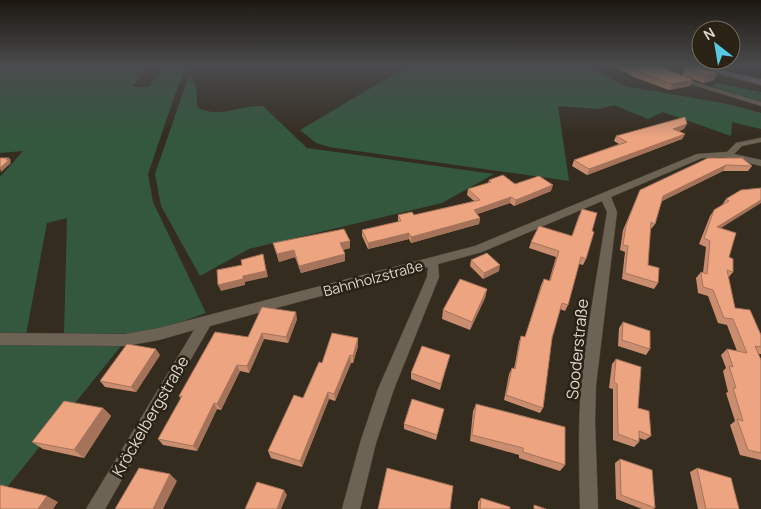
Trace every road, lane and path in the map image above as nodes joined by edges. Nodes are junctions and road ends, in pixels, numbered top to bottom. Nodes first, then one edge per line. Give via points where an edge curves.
1 (714, 90) edge
2 (761, 104) edge
3 (761, 140) edge
4 (730, 154) junction
5 (761, 163) edge
6 (605, 196) junction
7 (432, 262) junction
8 (205, 323) junction
9 (0, 339) edge
10 (95, 509) edge
11 (351, 509) edge
12 (589, 509) edge

1 - 2 street
3 - 4 street via 737,145
4 - 5 street, Bahnholzstraße
4 - 6 street, Bahnholzstraße via 700,156
6 - 7 street, Bahnholzstraße via 478,248
6 - 12 street, Sooderstraße via 612,212 589,385
7 - 8 street, Bahnholzstraße
7 - 11 street via 432,277 386,389
8 - 9 street, Bahnholzstraße via 125,340
8 - 10 street, Kröckelbergstraße

